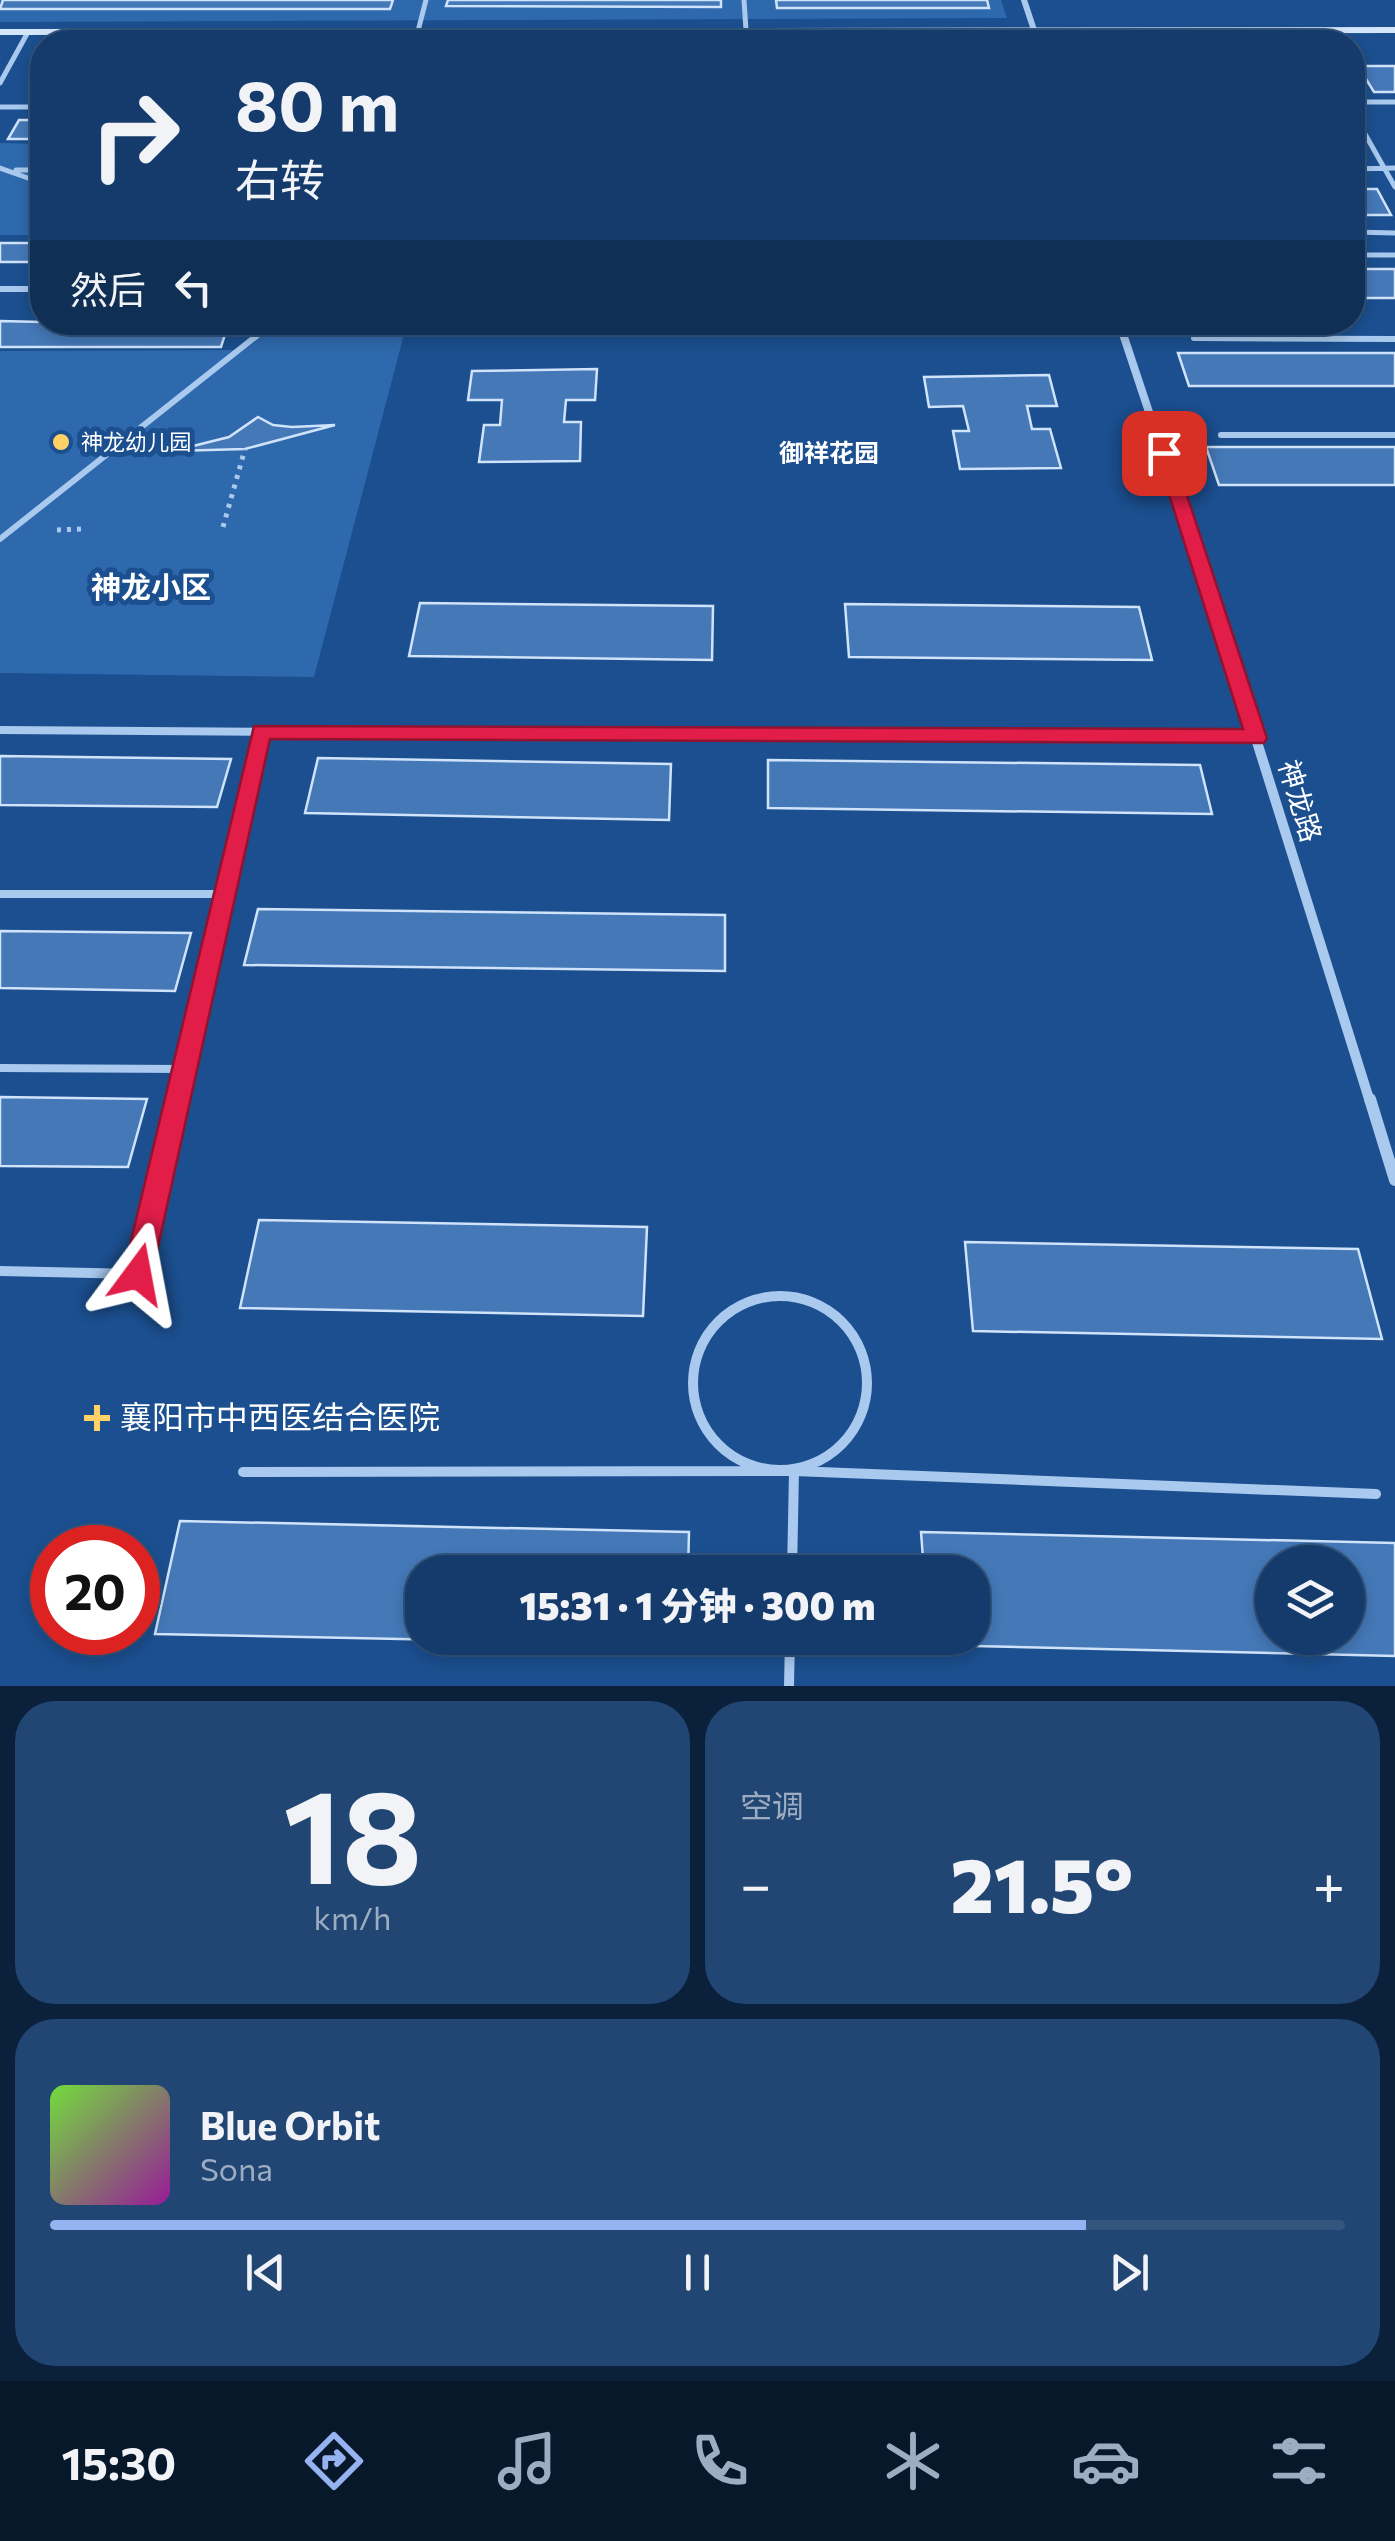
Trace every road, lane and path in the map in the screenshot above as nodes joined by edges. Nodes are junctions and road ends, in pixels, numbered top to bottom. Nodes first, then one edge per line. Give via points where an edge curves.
1 (426, 0) edge
2 (744, 0) edge
3 (1024, 0) edge
4 (418, 30) edge
5 (746, 30) edge
6 (1034, 30) edge
7 (1395, 30) edge
8 (1365, 31) edge
9 (0, 32) edge
10 (28, 32) joint
11 (0, 82) edge
12 (1365, 102) edge
13 (1395, 102) edge
14 (0, 107) edge
15 (30, 107) edge
16 (1365, 133) edge
17 (1365, 168) edge
18 (1385, 168) junction
19 (1395, 168) edge
20 (3, 169) edge
21 (30, 170) edge
22 (30, 178) edge
23 (1395, 187) edge
24 (1365, 232) edge
25 (1395, 232) edge
26 (1365, 255) edge
27 (1395, 255) edge
28 (0, 289) edge
29 (30, 289) edge
30 (258, 335) edge
31 (1124, 335) edge
32 (1194, 338) dead end
33 (1395, 340) edge
34 (1221, 435) dead end
35 (1395, 435) edge
36 (246, 449) dead end
37 (223, 527) dead end
38 (0, 539) edge
39 (0, 730) edge
40 (261, 731) junction
41 (1256, 738) junction
42 (0, 894) edge
43 (224, 894) junction
44 (0, 1068) edge
45 (184, 1069) junction
46 (1395, 1180) edge
47 (0, 1271) edge
48 (794, 1471) junction
49 (243, 1472) dead end
50 (1376, 1494) dead end
51 (792, 1555) edge
52 (790, 1655) edge
53 (789, 1686) edge

1 - 4 lane
2 - 5 lane
3 - 6 street
7 - 8 street
9 - 10 street
10 - 11 lane
12 - 13 lane
14 - 15 lane
16 - 18 lane
17 - 18 lane
18 - 19 lane
18 - 23 lane
20 - 21 lane
20 - 22 lane
24 - 25 lane
26 - 27 lane
28 - 29 lane
30 - 38 lane
31 - 41 street, 神龙路
32 - 33 lane
34 - 35 lane
36 - 37 path
39 - 40 lane
40 - 41 lane
40 - 43 lane
41 - 46 street, 神龙路
42 - 43 lane
43 - 45 lane
44 - 45 lane
45 - 47 lane via 138,1274
48 - 48 lane via 844,1445 867,1394 865,1366 854,1339 813,1303 758,1297 711,1327 697,1352 697,1411 735,1458 764,1470
48 - 49 lane
48 - 50 lane
48 - 51 lane
52 - 53 lane

